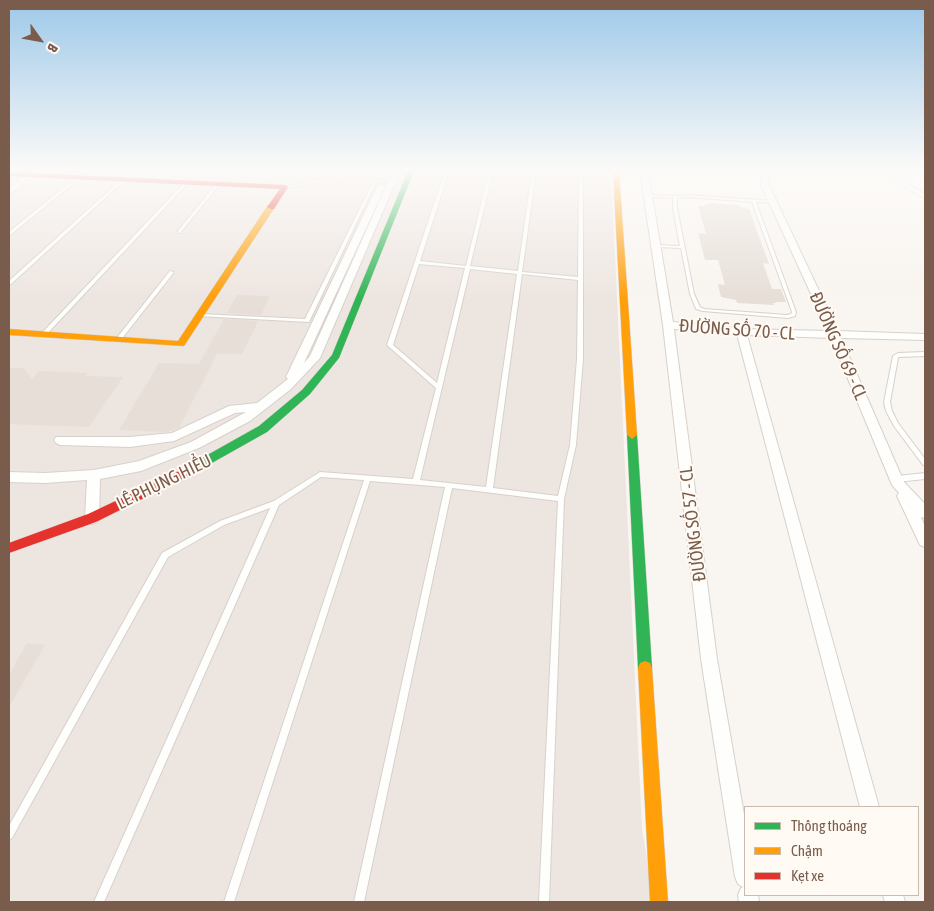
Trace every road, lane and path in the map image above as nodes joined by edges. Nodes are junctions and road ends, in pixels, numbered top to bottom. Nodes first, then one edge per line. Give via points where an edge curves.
1 (34, 214) edge
2 (86, 214) edge
3 (157, 214) edge
4 (193, 214) edge
5 (267, 214) edge
6 (359, 214) edge
7 (382, 214) edge
8 (385, 214) edge
9 (433, 214) edge
10 (480, 214) edge
11 (528, 214) edge
12 (582, 214) edge
13 (619, 214) edge
14 (651, 214) edge
15 (677, 214) edge
16 (759, 214) edge
17 (779, 214) edge
18 (178, 232) dead end
19 (9, 234) edge
20 (656, 246) junction
21 (683, 247) junction
22 (417, 262) junction
23 (467, 268) junction
24 (172, 272) dead end
25 (519, 273) junction
26 (581, 279) junction
27 (9, 283) edge
28 (200, 315) junction
29 (668, 325) junction
30 (9, 332) edge
31 (741, 332) junction
32 (43, 335) junction
33 (835, 335) junction
34 (925, 337) edge
35 (118, 340) junction
36 (925, 354) edge
37 (438, 387) junction
38 (260, 407) junction
39 (60, 440) dead end
40 (925, 463) edge
41 (94, 475) junction
42 (925, 476) edge
43 (9, 477) edge
44 (368, 478) junction
45 (416, 482) junction
46 (898, 482) junction
47 (449, 485) junction
48 (489, 490) junction
49 (561, 499) junction
50 (276, 502) junction
51 (925, 513) edge
52 (92, 518) junction
53 (925, 541) edge
54 (9, 548) edge
55 (869, 806) edge
56 (9, 835) edge
57 (744, 871) edge
58 (99, 902) edge
59 (229, 902) edge
60 (359, 902) edge
61 (544, 902) edge
62 (659, 902) edge

1 - 19 lane
2 - 27 lane
3 - 32 lane
4 - 18 lane
5 - 28 street
6 - 28 lane via 307,321
7 - 38 street, LÊ PHỤNG HIỂU via 316,358
8 - 52 street, LÊ PHỤNG HIỂU via 336,356 306,392 262,429 212,459
9 - 22 lane
10 - 23 lane
11 - 25 lane
12 - 26 lane
13 - 62 street
14 - 20 street, ĐƯỜNG SỐ 57 - CL
15 - 21 lane
16 - 21 lane via 793,315 698,308
17 - 33 street, ĐƯỜNG SỐ 69 - CL
20 - 21 lane
20 - 29 street, ĐƯỜNG SỐ 57 - CL
22 - 23 lane
22 - 37 lane via 390,345
23 - 25 lane
23 - 37 lane
24 - 35 lane
25 - 26 lane
25 - 48 lane
26 - 49 lane via 580,359 574,435
28 - 35 street via 181,344
29 - 31 street, ĐƯỜNG SỐ 70 - CL
29 - 57 street, ĐƯỜNG SỐ 57 - CL via 709,659
30 - 32 street
31 - 33 street, ĐƯỜNG SỐ 70 - CL
31 - 55 street
32 - 35 street
33 - 34 street, ĐƯỜNG SỐ 70 - CL
33 - 46 street, ĐƯỜNG SỐ 69 - CL
36 - 40 lane via 896,357 887,402 896,424
37 - 45 lane
38 - 39 street via 233,409 174,436 130,442
38 - 41 street, LÊ PHỤNG HIỂU via 195,446 141,466
41 - 43 street, LÊ PHỤNG HIỂU
41 - 52 street
42 - 46 lane
44 - 45 lane
44 - 50 lane via 320,474
44 - 59 lane
45 - 47 lane
46 - 51 street, ĐƯỜNG SỐ 69 - CL
46 - 53 street
47 - 48 lane
47 - 60 lane
48 - 49 lane
49 - 61 lane
50 - 56 lane via 222,523 165,555
50 - 58 lane
52 - 54 street, LÊ PHỤNG HIỂU

